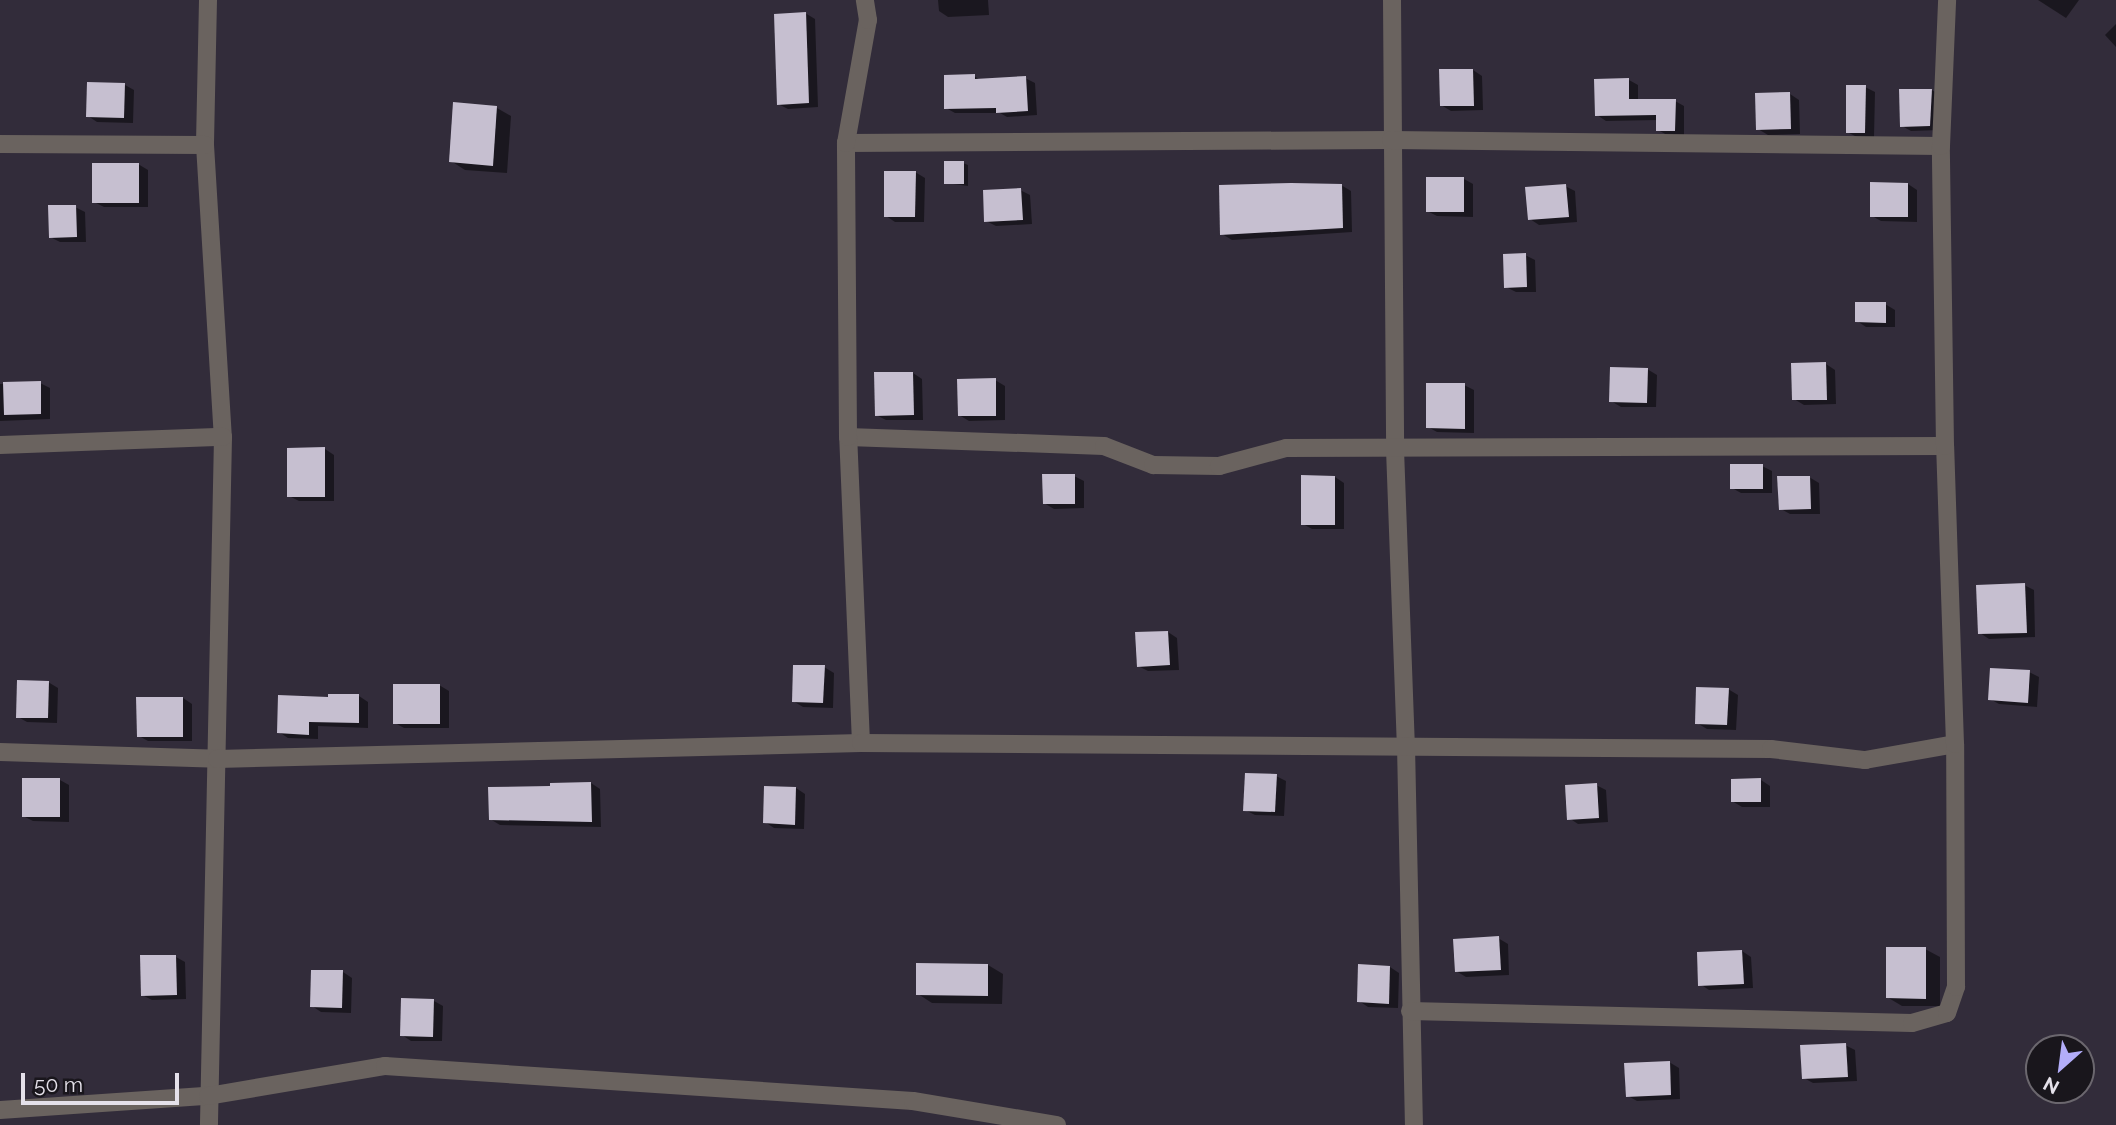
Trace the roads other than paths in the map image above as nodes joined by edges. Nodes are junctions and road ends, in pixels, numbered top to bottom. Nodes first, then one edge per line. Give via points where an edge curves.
1 (208, 0) edge
2 (865, 0) edge
3 (1392, 0) edge
4 (1947, 0) edge
5 (1391, 140) junction
6 (846, 143) junction
7 (0, 144) edge
8 (205, 145) junction
9 (1941, 146) junction
10 (223, 437) junction
11 (848, 437) junction
12 (0, 445) edge
13 (1945, 446) junction
14 (1395, 449) junction
15 (861, 743) junction
16 (1955, 744) junction
17 (1406, 746) junction
18 (0, 752) edge
19 (217, 759) junction
20 (1410, 1011) junction
21 (208, 1096) junction
22 (0, 1110) edge
23 (209, 1125) edge
24 (1057, 1125) edge
25 (1413, 1125) edge

1 - 8 street
2 - 6 street via 868,20
3 - 5 street
4 - 9 street
5 - 6 street
5 - 9 street
5 - 14 street
6 - 11 street
7 - 8 street
8 - 10 street
9 - 13 street
10 - 12 street
10 - 19 street
11 - 14 street via 1104,446 1153,465 1219,466 1286,448
11 - 15 street
13 - 14 street
13 - 16 street
14 - 17 street
15 - 17 street
15 - 19 street
16 - 17 street via 1865,760 1771,749
16 - 20 street via 1956,987 1947,1013 1912,1023
17 - 20 street
18 - 19 street
19 - 21 street
20 - 25 street
21 - 22 street
21 - 23 street
21 - 24 street via 386,1066 913,1101

